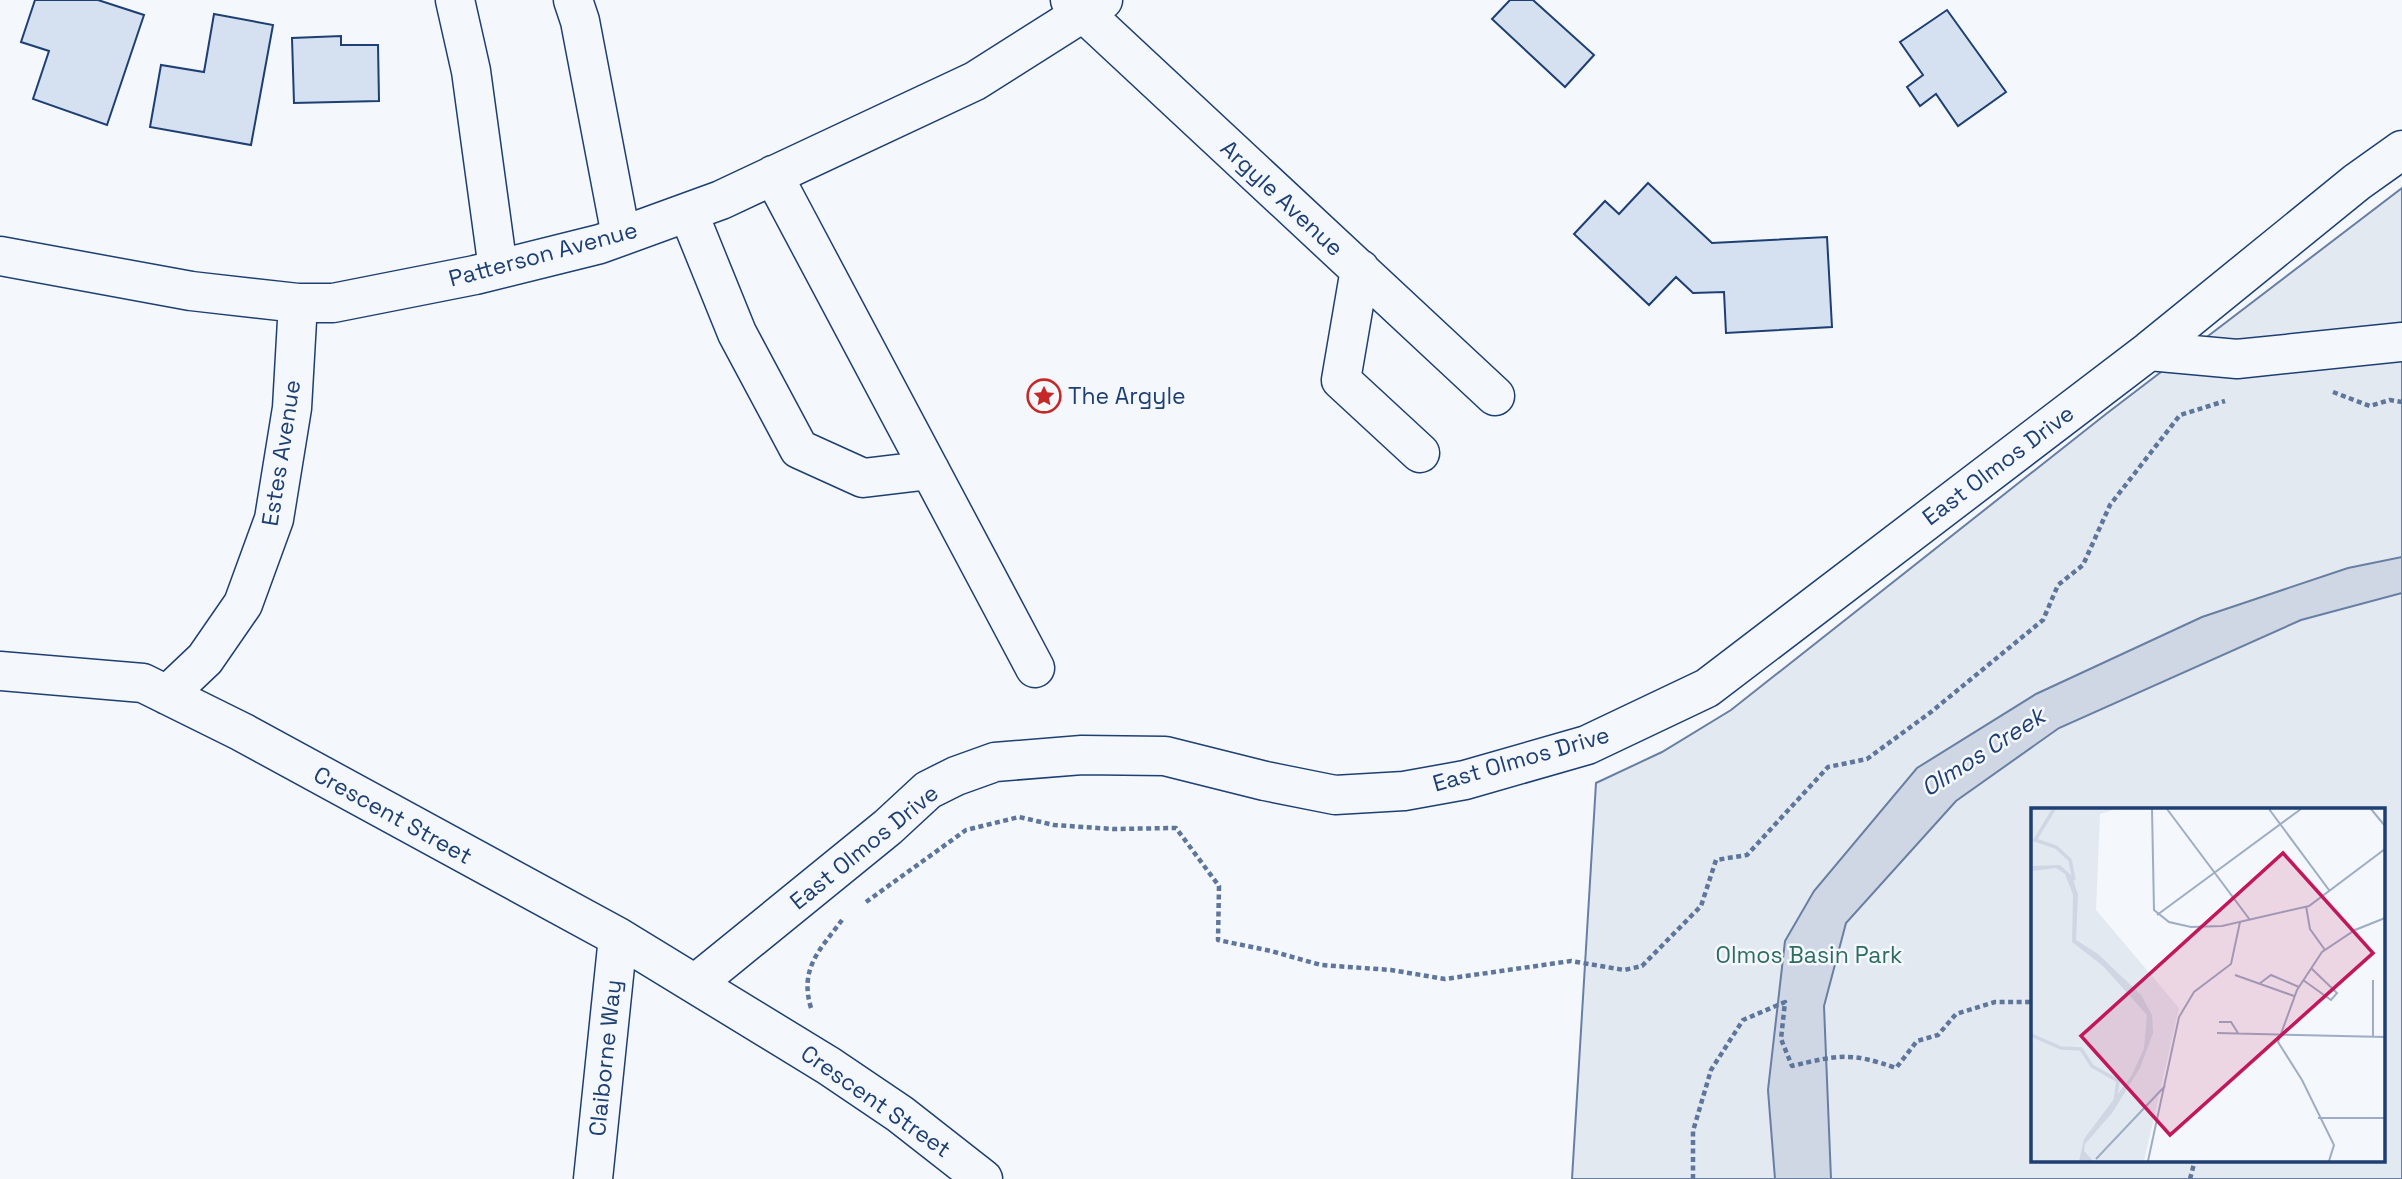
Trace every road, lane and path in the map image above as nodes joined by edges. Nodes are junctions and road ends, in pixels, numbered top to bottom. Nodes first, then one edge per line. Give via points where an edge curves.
1 (455, 0) edge
2 (573, 0) edge
3 (1086, 4) edge
4 (2402, 150) edge
5 (773, 175) junction
6 (688, 212) junction
7 (621, 236) junction
8 (0, 256) edge
9 (498, 269) junction
10 (1360, 270) junction
11 (298, 303) junction
12 (2402, 342) edge
13 (2149, 351) junction
14 (1494, 396) dead end
15 (1420, 453) dead end
16 (930, 470) junction
17 (1035, 668) dead end
18 (0, 671) edge
19 (167, 695) junction
20 (618, 937) junction
21 (695, 984) junction
22 (2031, 1002) edge
23 (2194, 1162) edge
24 (593, 1179) edge
25 (983, 1179) edge
26 (1693, 1179) edge
27 (2190, 1179) edge

1 - 9 street via 471,71
2 - 7 street
3 - 5 street, Patterson Avenue via 975,81
3 - 10 street, Argyle Avenue
4 - 13 street, East Olmos Drive
5 - 6 street, Patterson Avenue
5 - 16 street
6 - 7 street, Patterson Avenue
6 - 16 street via 737,333 799,449 863,478
7 - 9 street, Patterson Avenue
8 - 11 street, Patterson Avenue via 191,291
9 - 11 street, Patterson Avenue via 333,303
10 - 14 street, Argyle Avenue
10 - 15 street via 1341,380
11 - 19 street, Estes Avenue via 292,408 274,519 243,604 205,659
12 - 13 street via 2237,359
13 - 21 street, East Olmos Drive via 1707,688 1587,745 1465,780 1404,791 1335,795 1165,757 1082,755 995,762 928,790
16 - 17 street
18 - 19 street via 142,683
19 - 20 street, Crescent Street
20 - 21 street, Crescent Street
20 - 24 street, Claiborne Way
21 - 25 street, Crescent Street via 880,1100
22 - 26 path via 1995,1002 1956,1014 1938,1035 1917,1041 1896,1068 1843,1055 1792,1066 1781,1039 1785,1002 1743,1020 1711,1070 1693,1131
23 - 27 path

